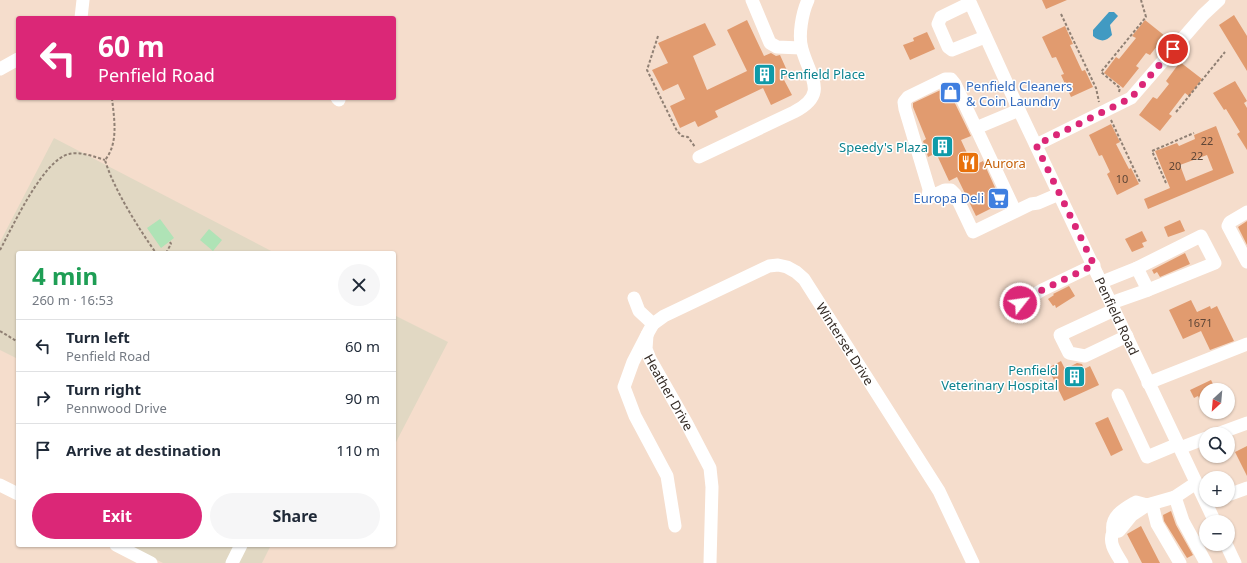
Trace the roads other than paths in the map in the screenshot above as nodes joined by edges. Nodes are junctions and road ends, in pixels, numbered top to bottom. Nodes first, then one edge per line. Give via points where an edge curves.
1 (83, 0) edge
2 (752, 0) edge
3 (808, 0) edge
4 (1219, 0) edge
5 (970, 1) edge
6 (82, 16) edge
7 (985, 37) junction
8 (801, 48) junction
9 (16, 61) edge
10 (0, 68) edge
11 (1019, 110) junction
12 (976, 128) junction
13 (1036, 145) junction
14 (700, 157) road end
15 (1059, 194) junction
16 (1015, 211) junction
17 (1247, 212) edge
18 (1247, 262) edge
19 (1094, 265) junction
20 (1137, 268) junction
21 (1102, 282) junction
22 (1148, 290) junction
23 (634, 298) dead end
24 (1020, 303) dead end
25 (1113, 306) junction
26 (651, 328) junction
27 (1126, 336) junction
28 (1247, 344) edge
29 (1148, 383) junction
30 (1118, 395) dead end
31 (1247, 423) edge
32 (1235, 427) edge
33 (1199, 440) edge
34 (1179, 446) junction
35 (1196, 483) junction
36 (0, 485) edge
37 (1199, 487) edge
38 (1247, 488) edge
39 (16, 493) edge
40 (1235, 493) edge
41 (1175, 497) junction
42 (1150, 505) junction
43 (675, 526) dead end
44 (126, 547) edge
45 (240, 547) edge
46 (136, 549) edge
47 (1229, 551) edge
48 (1201, 561) edge
49 (151, 563) edge
50 (232, 563) edge
51 (710, 563) edge
52 (973, 563) edge
53 (1122, 563) edge
54 (1180, 563) edge
55 (1235, 563) edge

1 - 6 street
2 - 8 street via 770,43 777,47
3 - 8 street via 801,27
4 - 13 street via 1203,15 1138,92 1125,102
5 - 7 street, Penfield Road
5 - 7 street via 941,17 938,24 948,47 952,50
7 - 11 street, Penfield Road
8 - 14 street via 815,83 814,96 806,106
9 - 10 street
11 - 12 street
11 - 13 street, Penfield Road
12 - 16 street
12 - 16 street via 951,79 945,79 908,97 904,102 904,109 930,188 928,198 951,190 973,232
13 - 15 street, Penfield Road
15 - 16 street
15 - 19 street, Penfield Road
17 - 18 street via 1230,222 1228,226
19 - 21 street, Penfield Road
19 - 24 street
20 - 21 street
20 - 22 street
20 - 22 street via 1201,236 1215,262
21 - 25 street, Penfield Road
22 - 25 street
23 - 26 street via 639,311
25 - 27 street, Penfield Road
25 - 27 street via 1060,335 1069,353 1085,356
26 - 43 street, Heather Drive via 633,362 624,387 635,416 667,476
26 - 51 street, Heather Drive via 646,349 650,360 688,424 710,468
26 - 52 street, Winterset Drive via 664,316 769,266 778,265 796,272 804,279 939,491
27 - 29 street, Penfield Road
28 - 29 street
29 - 34 street, Penfield Road
30 - 34 street via 1147,457
31 - 32 street
33 - 34 street
34 - 35 street, Penfield Road
35 - 37 street, Penfield Road
35 - 41 street
36 - 39 street
38 - 40 street
41 - 42 street
41 - 48 street
42 - 53 street via 1136,502 1123,509 1112,525 1112,546
42 - 54 street via 1157,524
44 - 46 street
45 - 50 street
46 - 49 street
47 - 55 street

